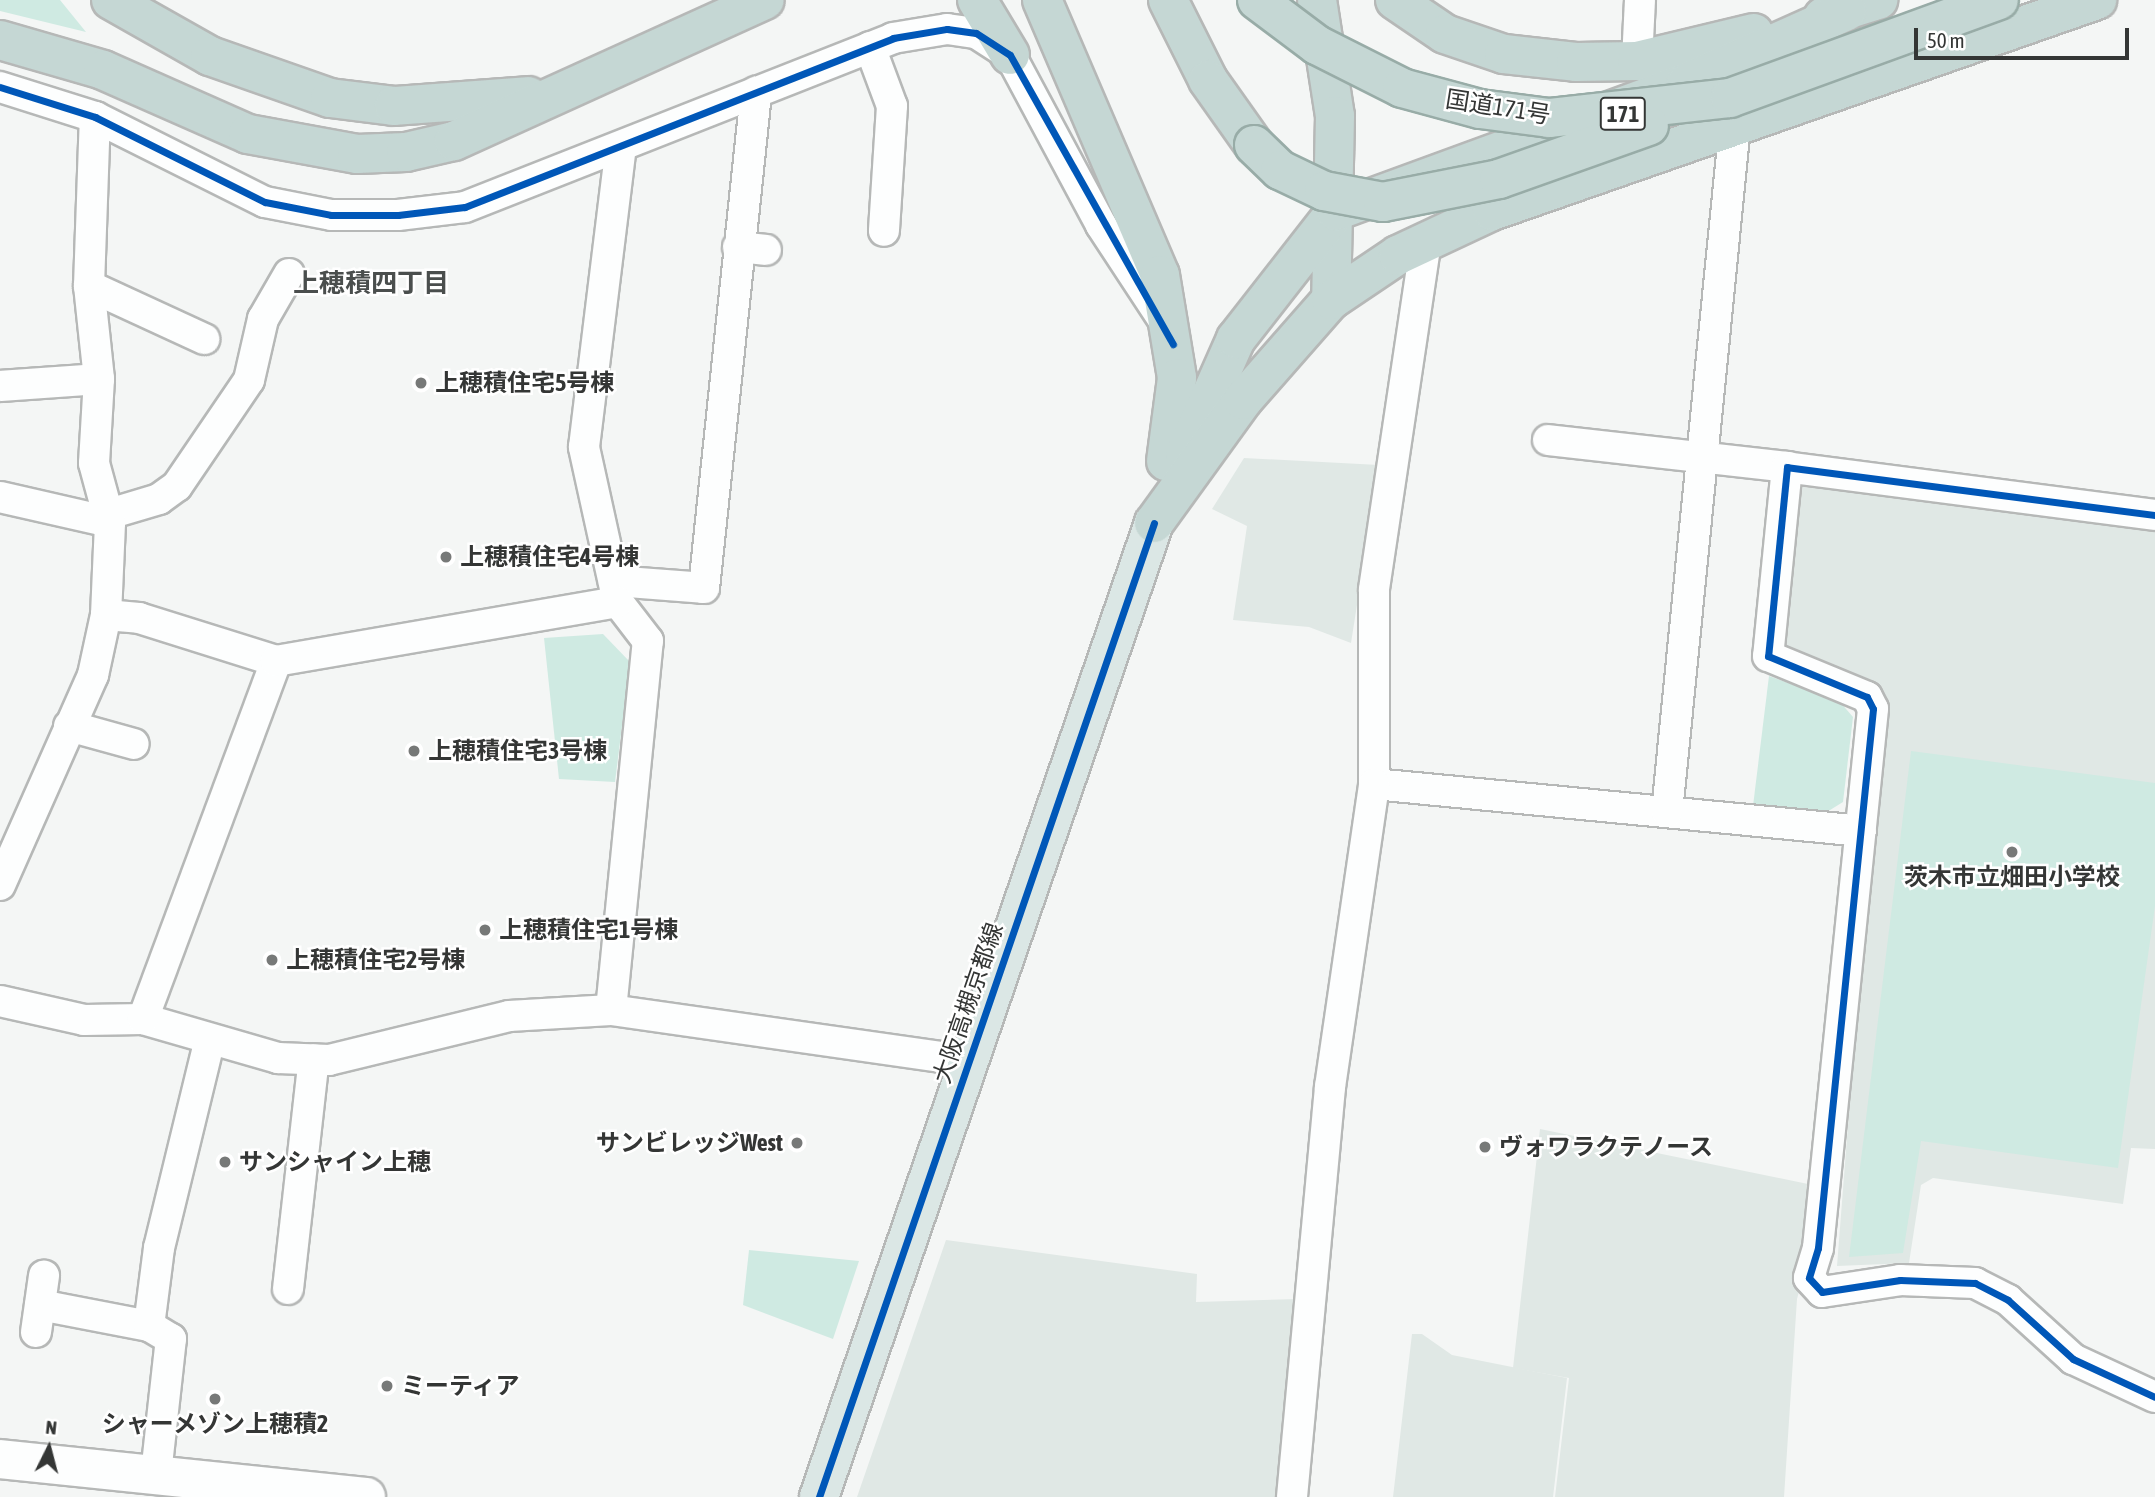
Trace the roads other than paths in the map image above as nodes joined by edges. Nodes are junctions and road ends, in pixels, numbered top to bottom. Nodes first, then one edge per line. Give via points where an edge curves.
1 (111, 0) edge
2 (765, 0) edge
3 (977, 0) edge
4 (1042, 0) edge
5 (1168, 0) edge
6 (1257, 0) edge
7 (1317, 0) edge
8 (1395, 0) edge
9 (1640, 0) edge
10 (2000, 0) edge
11 (2097, 0) edge
12 (1863, 6) edge
13 (0, 40) edge
14 (870, 47) junction
15 (1010, 55) junction
16 (1637, 61) junction
17 (0, 87) edge
18 (569, 91) junction
19 (756, 92) junction
20 (1733, 111) junction
21 (95, 117) junction
22 (621, 147) junction
23 (1336, 211) junction
24 (884, 230) dead end
25 (1426, 241) junction
26 (289, 274) dead end
27 (89, 286) junction
28 (1331, 300) junction
29 (204, 339) dead end
30 (1173, 344) junction
31 (99, 379) junction
32 (0, 386) edge
33 (1548, 440) dead end
34 (1702, 460) junction
35 (1787, 467) junction
36 (0, 498) edge
37 (2155, 515) edge
38 (110, 518) junction
39 (1154, 523) junction
40 (616, 592) junction
41 (106, 615) junction
42 (276, 661) junction
43 (69, 726) junction
44 (134, 744) dead end
45 (1374, 784) junction
46 (1667, 812) junction
47 (1861, 831) junction
48 (0, 885) edge
49 (0, 1001) edge
50 (611, 1010) junction
51 (143, 1019) junction
52 (209, 1043) junction
53 (314, 1059) junction
54 (968, 1060) junction
55 (44, 1276) dead end
56 (288, 1289) dead end
57 (149, 1326) junction
58 (2155, 1397) edge
59 (0, 1459) edge
60 (156, 1474) junction
61 (303, 1493) edge
62 (366, 1497) edge
63 (820, 1497) edge
64 (1292, 1497) edge

1 - 18 highway via 210,56 330,98 407,105
2 - 18 highway
3 - 15 highway
4 - 30 highway via 1160,275
5 - 20 highway, bridge via 1208,80 1254,145 1280,170 1324,191 1383,202 1422,199
6 - 20 highway, 国道171号 / 171, bridge via 1317,45 1402,88 1480,109 1549,118
7 - 23 highway via 1335,116
8 - 16 highway, 171 via 1445,34 1504,54
9 - 16 street
10 - 20 highway, 国道171号 / 171, bridge
11 - 20 highway
12 - 16 highway, 171
12 - 23 highway via 1686,83
13 - 18 highway via 103,70 248,134 357,155 454,141
14 - 15 street via 947,29 976,33
14 - 19 street
14 - 24 street via 892,107
15 - 30 street
17 - 21 street
19 - 22 street
19 - 40 street via 752,249 704,588
20 - 25 highway
20 - 34 street
21 - 22 street via 265,202 331,215 465,207
21 - 27 street
22 - 40 street via 584,447
23 - 28 highway
23 - 39 highway via 1236,339
25 - 28 highway
25 - 45 street via 1374,590
26 - 38 street via 263,320 250,380 177,486 159,499
27 - 29 street
27 - 31 street
28 - 39 highway via 1243,400
30 - 39 highway via 1175,413
31 - 32 street
31 - 38 street via 94,463
33 - 34 street
34 - 35 street
34 - 46 street
35 - 37 street
35 - 47 street via 1768,656 1867,697 1873,709
36 - 38 street
38 - 41 street
39 - 54 main road, 大阪高槻京都線
40 - 42 street
40 - 50 street via 648,641
41 - 42 street via 139,618
41 - 43 street via 93,675
42 - 51 street
43 - 44 street
43 - 48 street
45 - 46 street
45 - 64 street via 1329,1087
46 - 47 street
47 - 58 street via 1818,1248 1809,1278 1822,1292 1900,1280 1975,1283 2008,1300 2073,1359
49 - 51 street via 84,1020
50 - 53 street via 509,1016
50 - 54 street
51 - 52 street
52 - 53 street
52 - 57 street via 159,1248
53 - 56 street
54 - 63 main road, 大阪高槻京都線
55 - 57 street via 38,1319
57 - 60 street via 171,1339
59 - 60 street
60 - 61 street
61 - 62 street

